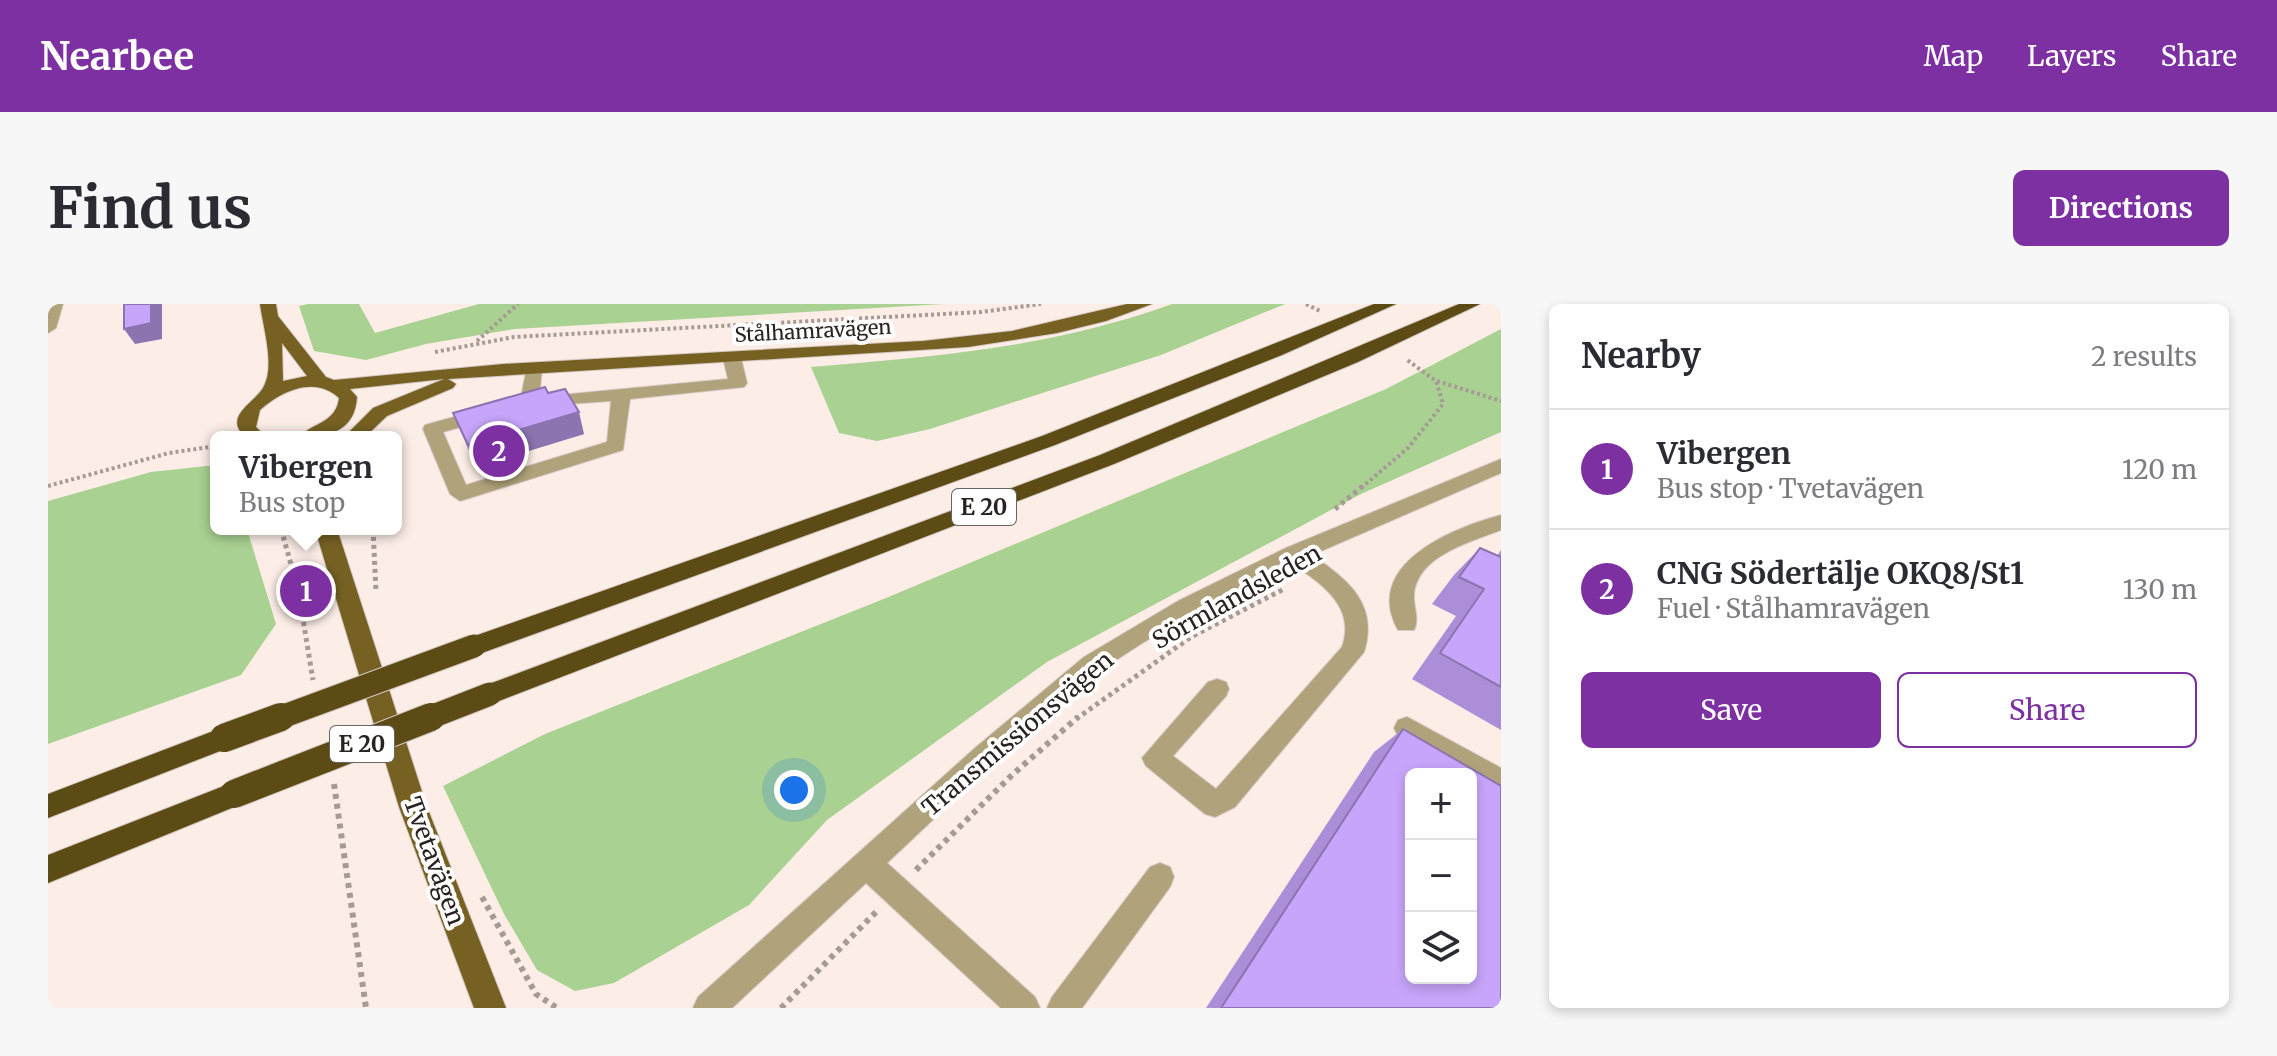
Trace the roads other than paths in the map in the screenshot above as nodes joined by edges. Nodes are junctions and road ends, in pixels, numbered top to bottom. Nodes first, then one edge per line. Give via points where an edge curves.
1 (55, 304) edge
2 (1144, 304) edge
3 (1388, 304) edge
4 (1472, 304) edge
5 (269, 311) edge
6 (48, 328) edge
7 (732, 358) junction
8 (533, 370) junction
9 (480, 373) junction
10 (447, 376) junction
11 (328, 384) junction
12 (271, 393) junction
13 (621, 395) junction
14 (516, 406) junction
15 (347, 409) junction
16 (249, 431) edge
17 (323, 431) edge
18 (360, 431) edge
19 (1501, 465) edge
20 (1501, 522) edge
21 (328, 535) edge
22 (1294, 554) junction
23 (1406, 624) dead end
24 (1217, 689) dead end
25 (1407, 728) edge
26 (1501, 782) edge
27 (48, 806) edge
28 (868, 865) junction
29 (48, 869) edge
30 (1160, 877) dead end
31 (490, 1008) edge
32 (709, 1008) edge
33 (1024, 1008) edge
34 (1063, 1008) edge

1 - 6 street
2 - 7 main road, Stålhamravägen via 987,343
3 - 27 highway, E 20, bridge via 1061,435
4 - 29 highway, E 20, bridge via 1333,369 1099,464 490,694
5 - 11 main road
5 - 12 main road via 277,373
7 - 8 main road, Stålhamravägen
7 - 13 street via 738,383
8 - 9 main road, Stålhamravägen
8 - 14 street
9 - 10 main road, Stålhamravägen
9 - 18 main road, Stålhamravägen via 400,401
10 - 11 main road, Stålhamravägen
10 - 15 main road, Stålhamravägen
11 - 12 main road, Stålhamravägen via 301,383
11 - 15 main road via 348,397
12 - 16 main road via 248,413
13 - 14 street
13 - 14 street via 616,446 460,494 432,429
15 - 17 main road
19 - 22 street, Transmissionsvägen
20 - 23 street via 1444,546 1414,566 1403,592
21 - 31 main road, Tvetavägen via 413,807
22 - 24 street via 1343,596 1358,620 1352,652 1215,805 1155,758
22 - 28 street, Transmissionsvägen via 1186,607 1093,664 984,756
25 - 26 street
28 - 32 street, Transmissionsvägen
28 - 33 street
30 - 34 street

